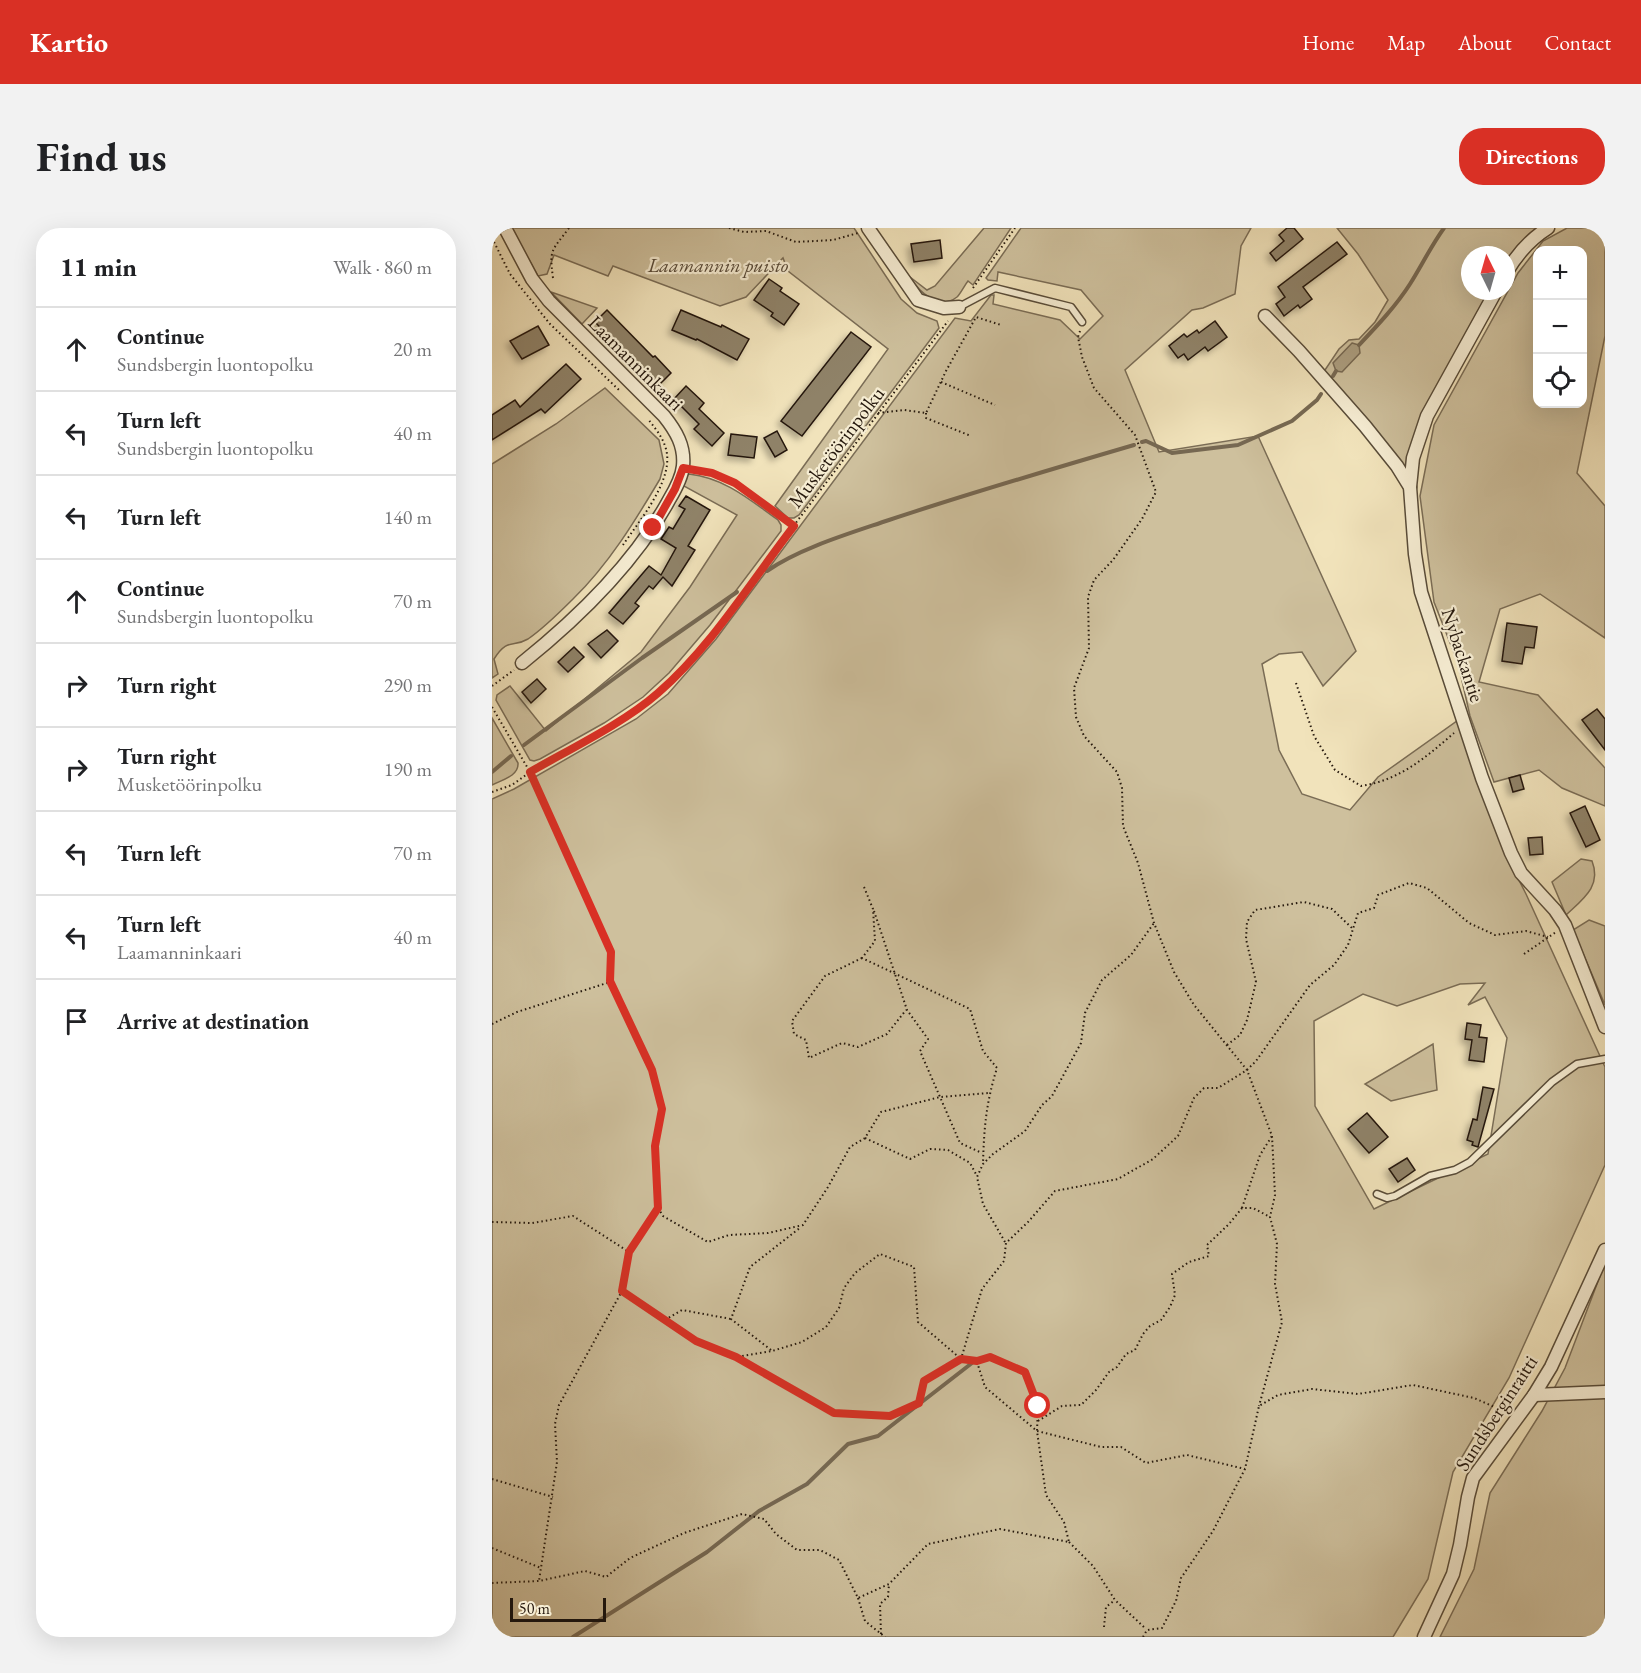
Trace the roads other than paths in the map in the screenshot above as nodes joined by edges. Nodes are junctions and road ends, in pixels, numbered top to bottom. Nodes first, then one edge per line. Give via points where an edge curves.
1 (505, 228) edge
2 (1548, 228) edge
3 (865, 230) edge
4 (1515, 257) edge
5 (1491, 300) edge
6 (959, 307) joint
7 (1265, 316) dead end
8 (1082, 322) road end
9 (1410, 488) junction
10 (522, 663) road end
11 (1605, 1027) edge
12 (1605, 1059) edge
13 (1377, 1194) dead end
14 (1605, 1250) edge
15 (1605, 1392) edge
16 (1534, 1395) junction
17 (1424, 1637) edge

1 - 10 street, Laamanninkaari via 532,279 549,301 675,430 683,450 683,468 675,489 653,528 562,631
2 - 4 street
3 - 6 street via 918,300 944,308
5 - 9 street via 1427,416 1413,458
6 - 8 lane via 995,288 1071,307
7 - 9 street, Nybackantie via 1365,426
9 - 11 street, Nybackantie via 1421,592 1486,788 1521,873 1565,925
12 - 13 lane via 1577,1064 1552,1082 1470,1162 1430,1176 1395,1196
14 - 16 street, Sundsberginraitti
15 - 16 street
16 - 17 street, Sundsberginraitti via 1473,1478 1453,1574

